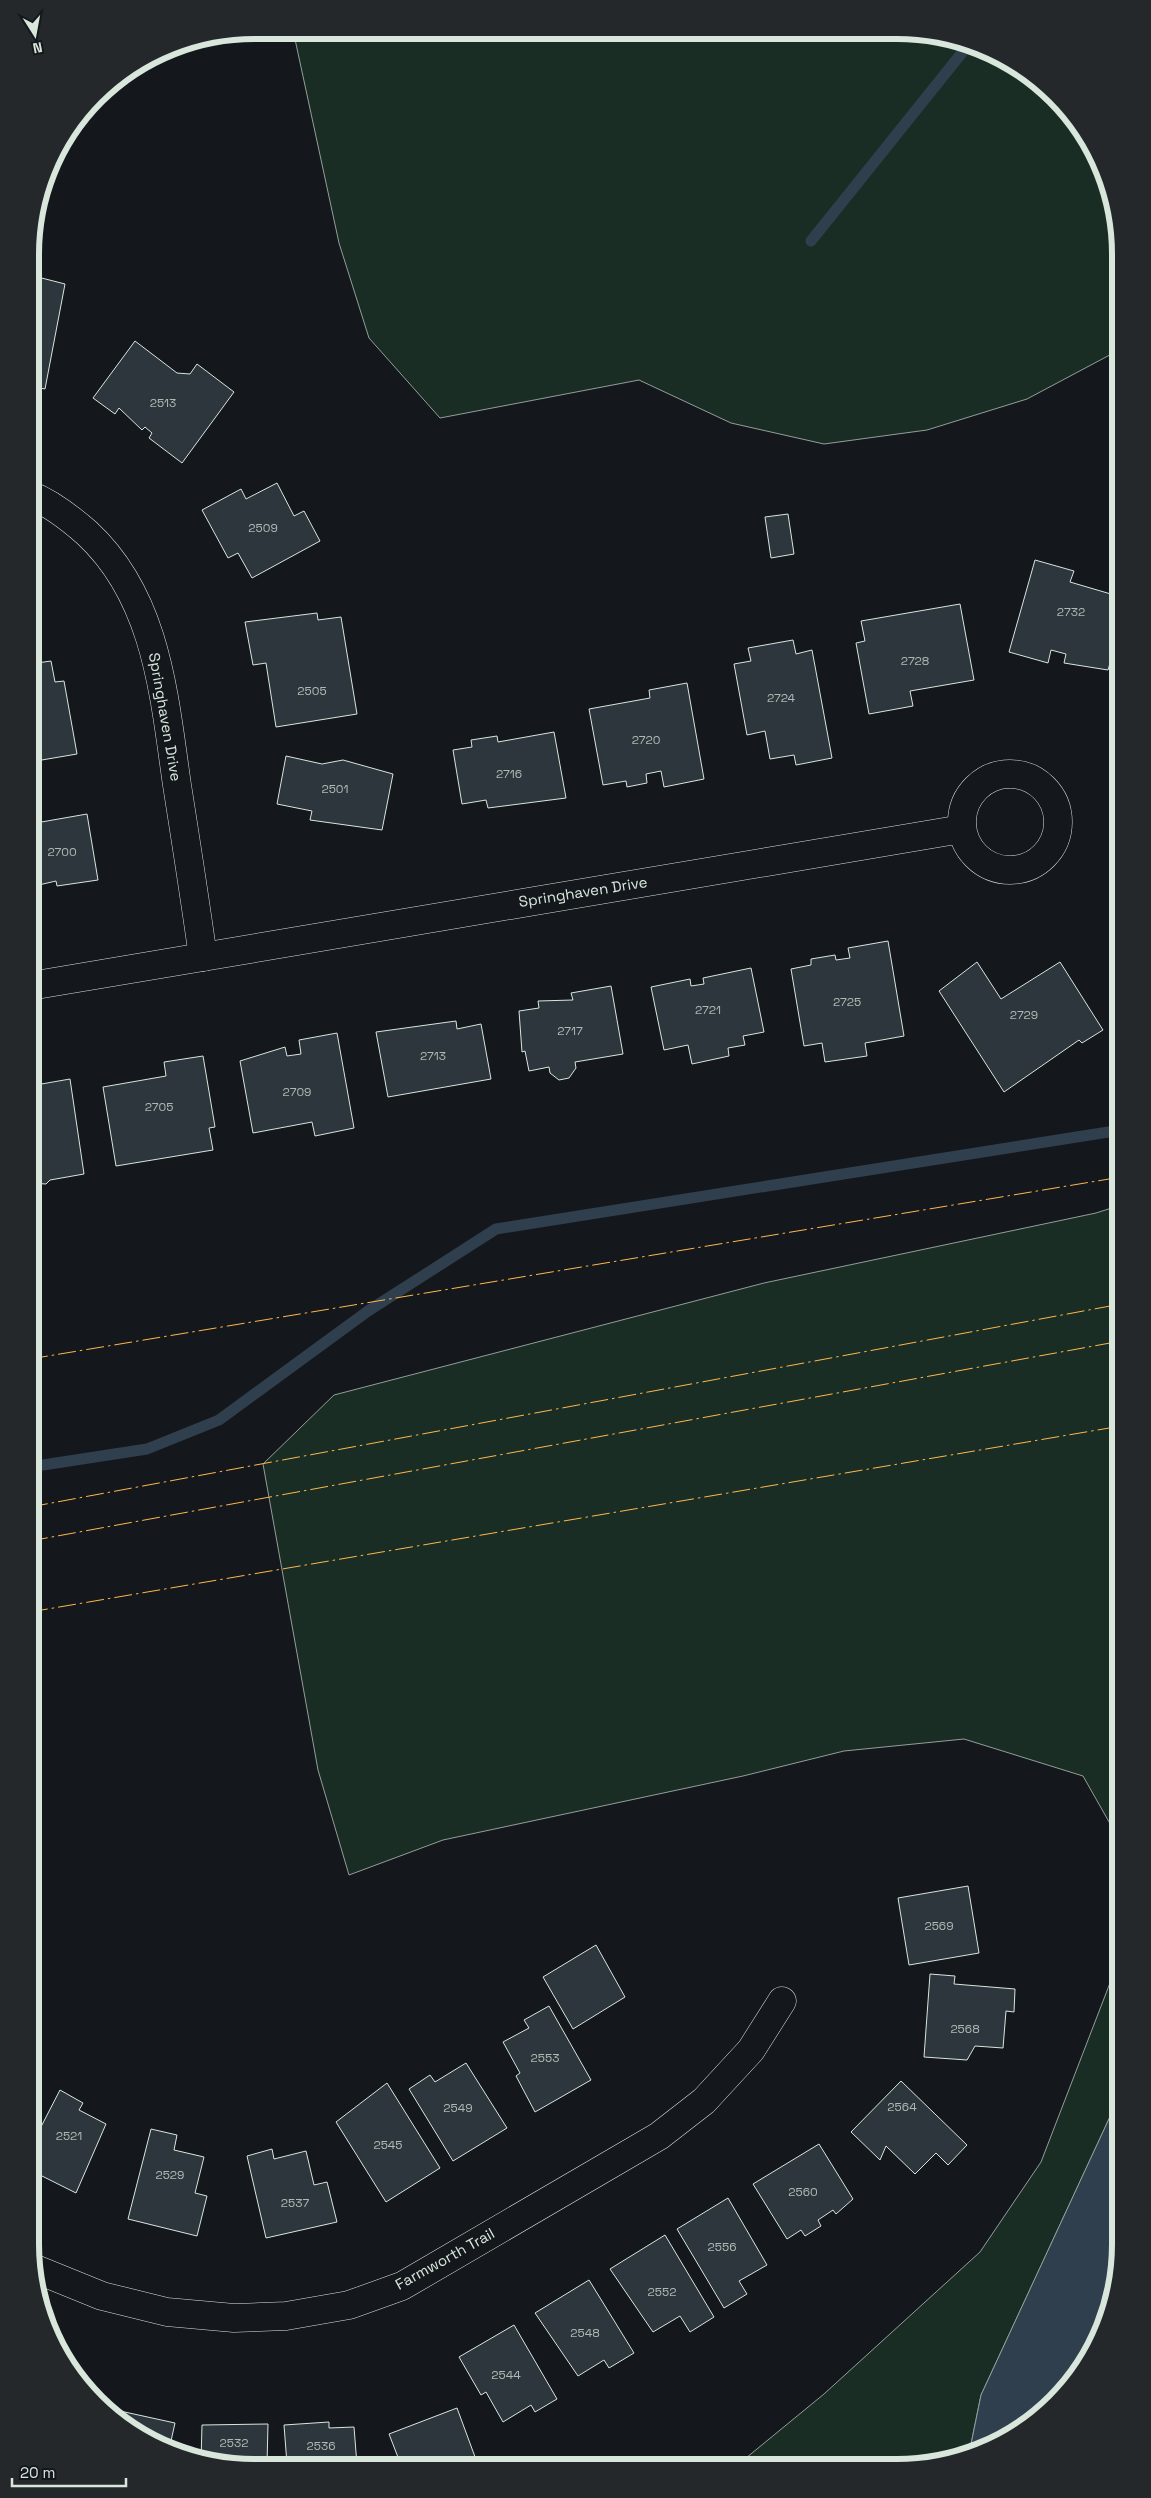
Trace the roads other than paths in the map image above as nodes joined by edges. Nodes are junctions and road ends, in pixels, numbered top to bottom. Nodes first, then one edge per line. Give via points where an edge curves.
1 (39, 500) edge
2 (962, 829) dead end
3 (204, 957) junction
4 (39, 984) edge
5 (782, 2000) dead end
6 (41, 2271) edge

1 - 3 street, Springhaven Drive via 74,521 100,545 122,573 142,613 160,667
2 - 3 street, Springhaven Drive
3 - 4 street, Springhaven Drive
5 - 6 street, Farmworth Trail via 744,2057 704,2101 659,2136 402,2286 358,2302 286,2316 234,2318 177,2313 102,2296

